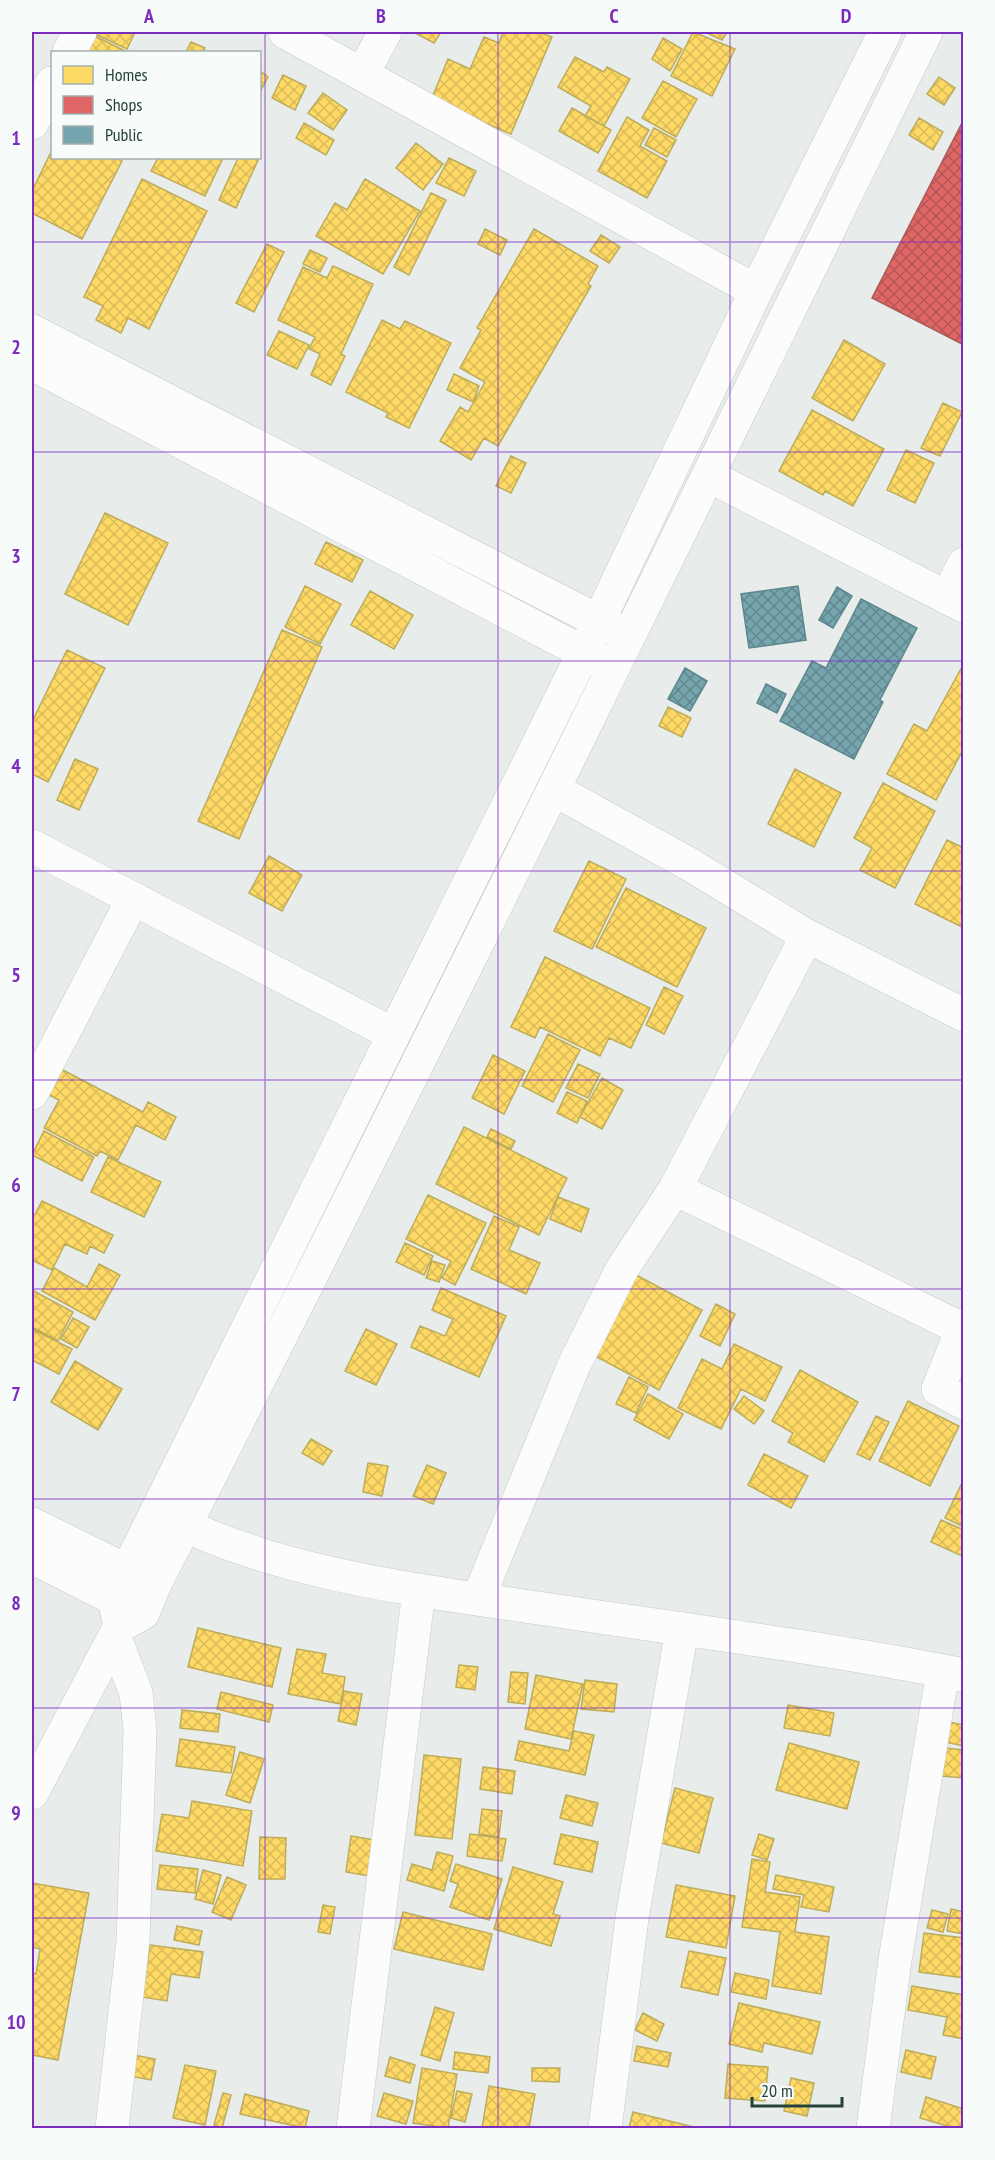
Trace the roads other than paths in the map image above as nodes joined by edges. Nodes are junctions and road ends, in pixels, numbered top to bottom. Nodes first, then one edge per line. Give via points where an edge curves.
1 (80, 32) edge
2 (285, 32) edge
3 (385, 32) edge
4 (885, 32) edge
5 (926, 32) edge
6 (70, 51) edge
7 (363, 73) junction
8 (51, 85) edge
9 (32, 123) edge
10 (756, 291) junction
11 (32, 331) edge
12 (32, 364) edge
13 (709, 476) junction
14 (963, 564) edge
15 (955, 602) edge
16 (598, 621) junction
17 (630, 637) junction
18 (584, 652) junction
19 (614, 668) junction
20 (555, 790) junction
21 (32, 846) edge
22 (132, 899) junction
23 (807, 936) junction
24 (963, 1015) edge
25 (393, 1034) junction
26 (32, 1093) edge
27 (675, 1189) junction
28 (963, 1327) edge
29 (963, 1403) edge
30 (170, 1519) junction
31 (32, 1524) edge
32 (32, 1557) edge
33 (419, 1590) junction
34 (478, 1599) junction
35 (129, 1605) junction
36 (682, 1630) junction
37 (953, 1673) edge
38 (32, 1793) edge
39 (112, 2128) edge
40 (353, 2128) edge
41 (604, 2128) edge
42 (873, 2128) edge

1 - 6 street
2 - 7 street
3 - 7 street
4 - 10 street
5 - 13 street
7 - 10 street
8 - 9 street
10 - 16 street
11 - 16 street
12 - 18 street
13 - 15 street
13 - 17 street
14 - 15 street
16 - 17 street
16 - 18 street
17 - 19 street
18 - 19 street
18 - 25 street
19 - 20 street
20 - 23 street via 689,864
20 - 30 street via 316,1269
21 - 22 street
22 - 25 street
22 - 26 street
23 - 24 street
23 - 27 street
25 - 30 street
27 - 28 street
27 - 34 street via 622,1269 574,1365
28 - 29 street via 938,1389
30 - 33 street via 284,1562
30 - 35 street
31 - 35 street
32 - 35 street
33 - 34 street
33 - 40 street
34 - 36 street
35 - 38 street
35 - 39 street via 140,1730 133,1941
36 - 37 street
36 - 41 street via 632,1918
37 - 42 street via 895,1960

